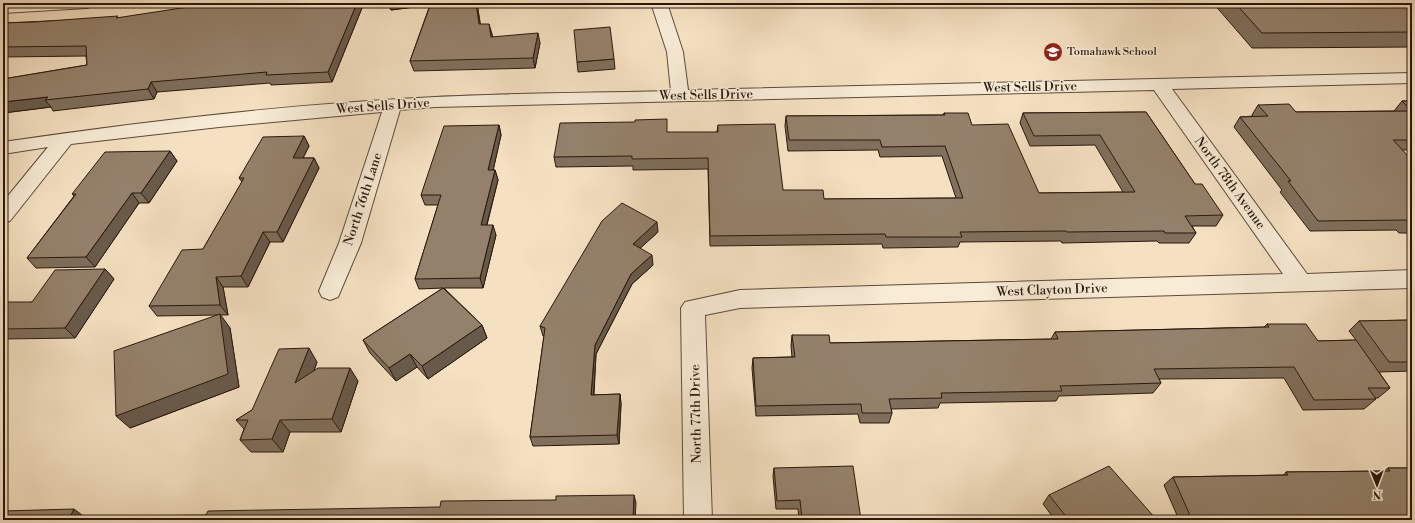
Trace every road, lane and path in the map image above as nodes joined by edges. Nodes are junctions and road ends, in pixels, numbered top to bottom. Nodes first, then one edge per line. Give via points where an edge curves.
1 (87, 3) edge
2 (659, 3) edge
3 (3, 8) edge
4 (1412, 78) edge
5 (1159, 84) junction
6 (680, 95) junction
7 (393, 105) junction
8 (66, 138) junction
9 (3, 148) edge
10 (3, 216) edge
11 (1412, 278) edge
12 (1301, 282) junction
13 (330, 291) dead end
14 (693, 308) joint
15 (698, 520) edge

1 - 3 street
2 - 6 street via 675,52
4 - 5 street, West Sells Drive
5 - 6 street, West Sells Drive
5 - 12 street, North 78th Avenue
6 - 7 street, West Sells Drive
7 - 8 street, West Sells Drive
7 - 13 street, North 76th Lane via 350,243
8 - 9 street, West Sells Drive
8 - 10 street
11 - 12 street, West Clayton Drive
12 - 14 street, West Clayton Drive via 740,300
14 - 15 street, North 77th Drive

